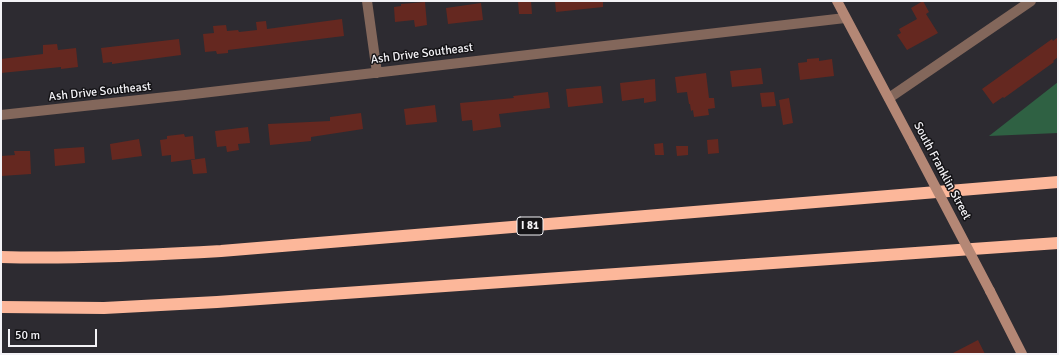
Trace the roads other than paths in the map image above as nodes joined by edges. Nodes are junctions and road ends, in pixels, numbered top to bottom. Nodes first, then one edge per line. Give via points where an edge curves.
1 (366, 1) edge
2 (837, 1) edge
3 (1031, 1) edge
4 (845, 18) junction
5 (377, 73) junction
6 (888, 98) junction
7 (1, 115) edge
8 (1058, 182) edge
9 (1058, 243) edge
10 (1, 257) edge
11 (1, 307) edge
12 (1022, 354) edge

1 - 5 street
2 - 4 main road, South Franklin Street
3 - 6 street
4 - 5 street, Ash Drive Southeast
4 - 6 main road, South Franklin Street
5 - 7 street, Ash Drive Southeast
6 - 12 main road, South Franklin Street, bridge
8 - 10 highway, I 81 via 221,251 103,257
9 - 11 highway via 216,302 104,308

